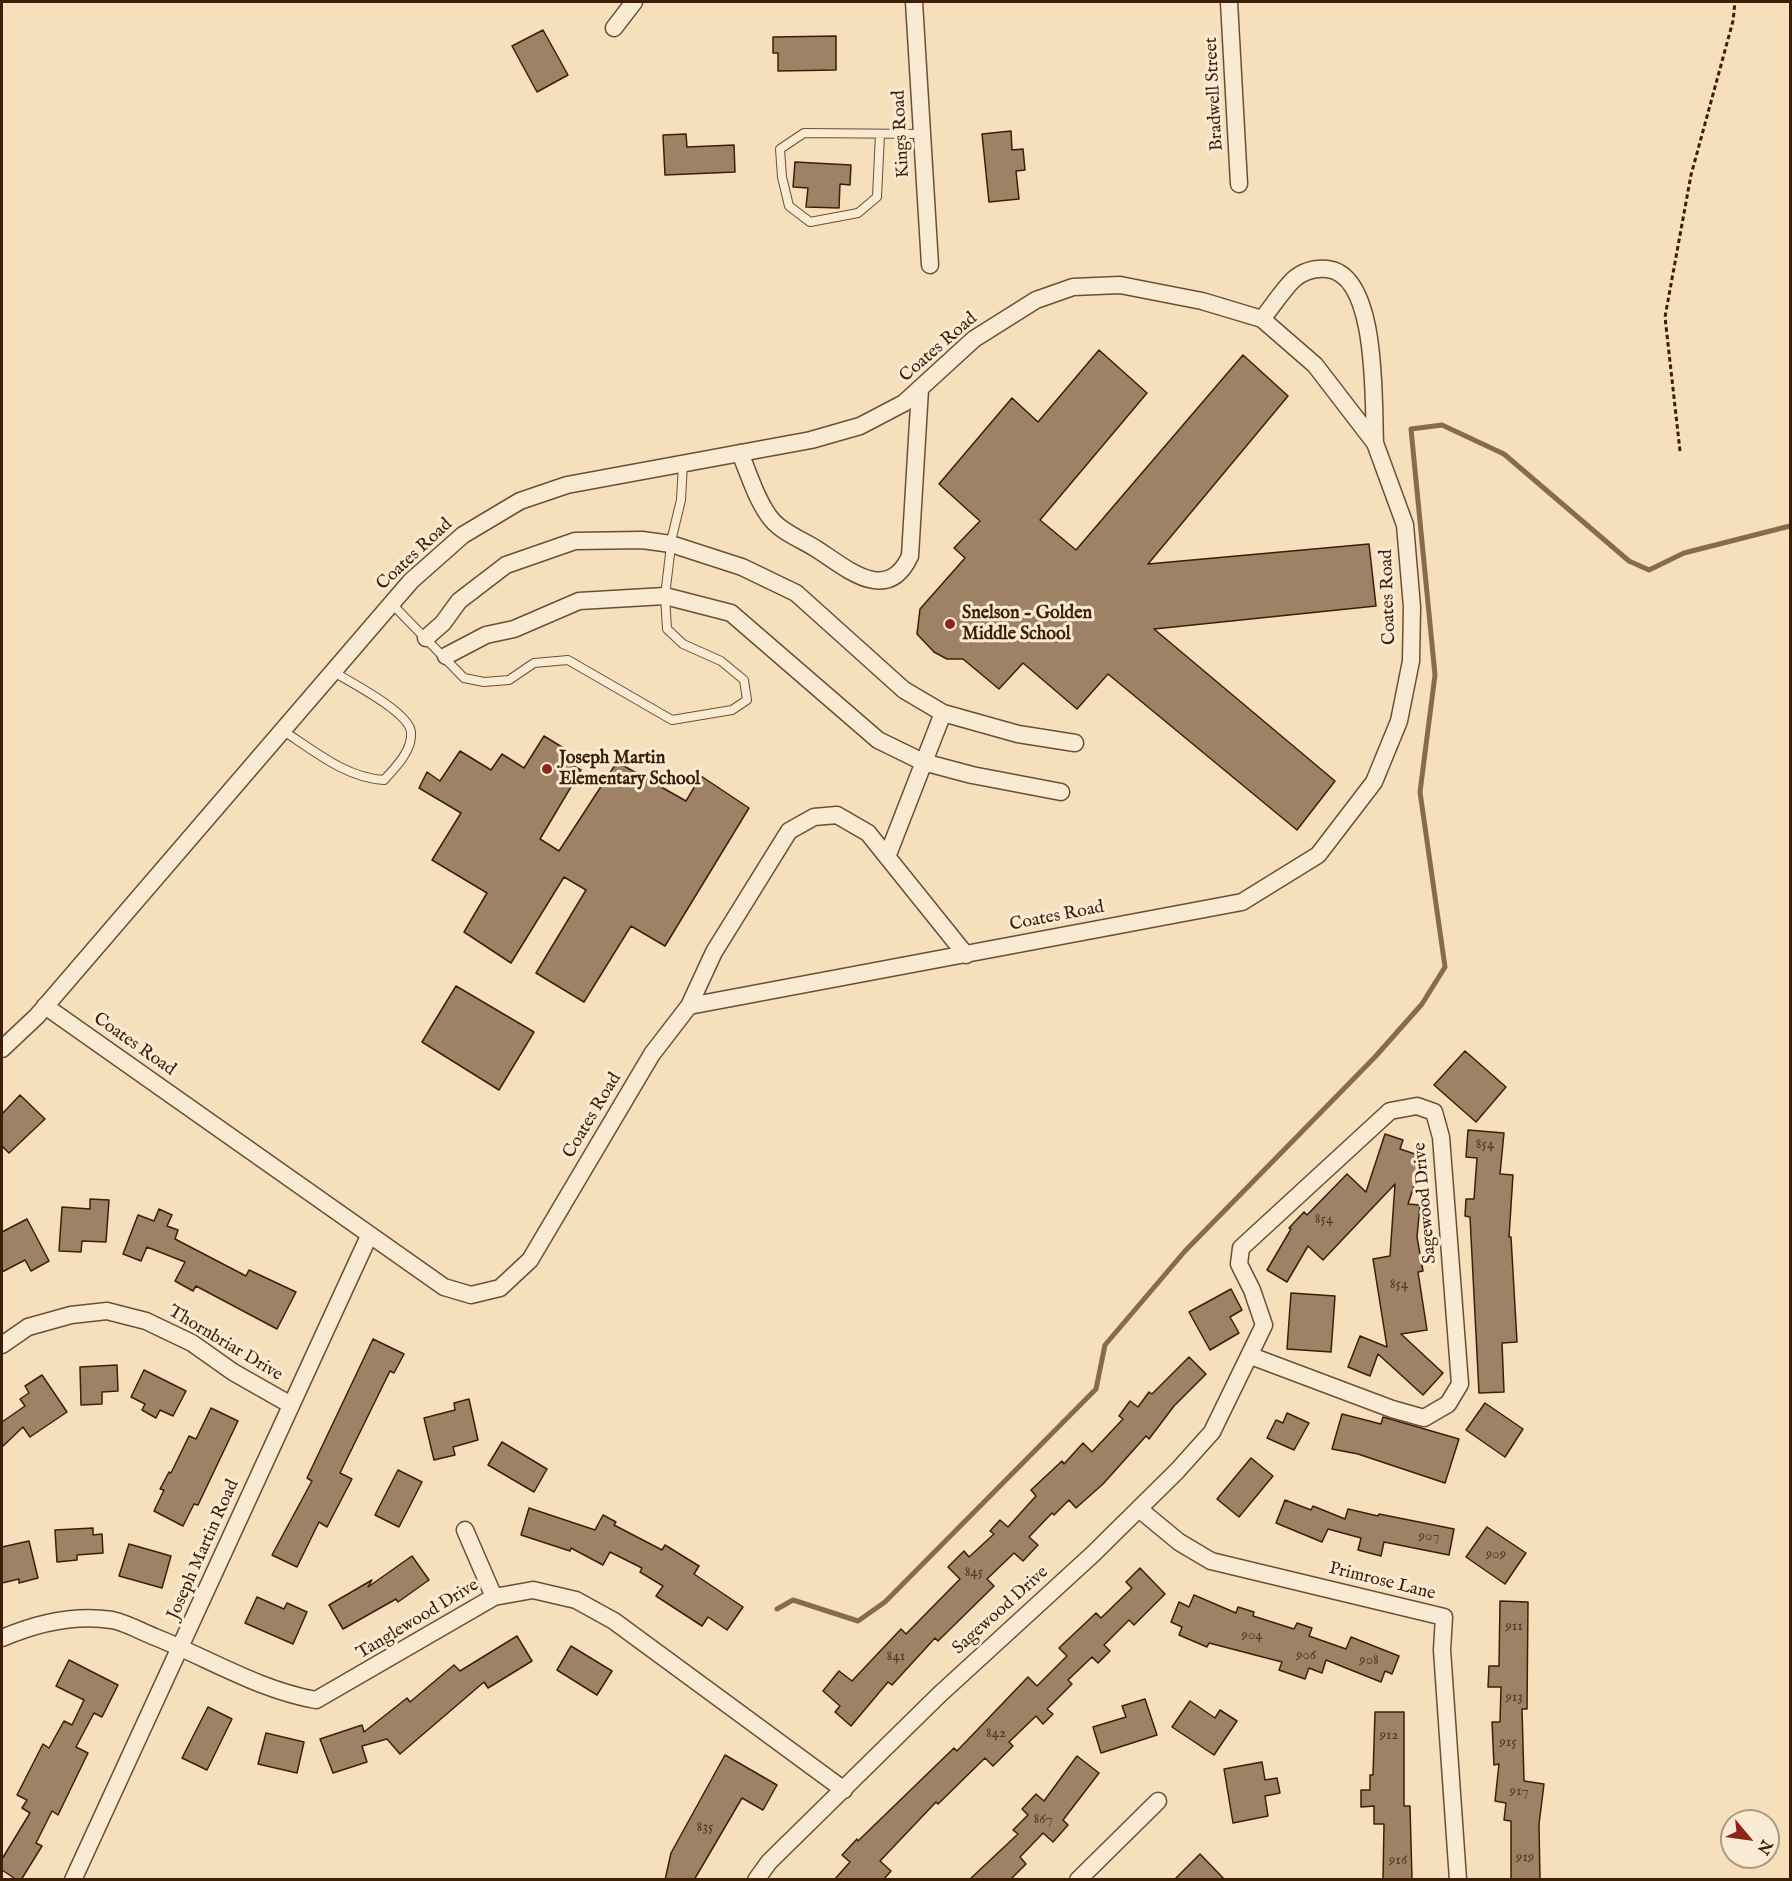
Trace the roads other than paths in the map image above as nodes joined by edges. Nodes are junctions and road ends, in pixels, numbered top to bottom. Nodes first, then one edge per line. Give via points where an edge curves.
1 (634, 2) edge
2 (914, 2) edge
3 (1229, 2) edge
4 (614, 28) dead end
5 (880, 134) junction
6 (922, 134) junction
7 (1239, 183) dead end
8 (930, 265) dead end
9 (1262, 319) junction
10 (920, 389) junction
11 (1375, 443) junction
12 (740, 453) junction
13 (682, 463) junction
14 (671, 544) junction
15 (665, 596) junction
16 (391, 603) junction
17 (426, 638) junction
18 (446, 656) junction
19 (332, 671) junction
20 (942, 713) junction
21 (282, 730) junction
22 (1075, 743) dead end
23 (923, 762) junction
24 (1061, 792) dead end
25 (887, 856) junction
26 (966, 955) junction
27 (45, 1006) junction
28 (689, 1006) junction
29 (2, 1049) edge
30 (369, 1236) junction
31 (2, 1345) edge
32 (1251, 1356) junction
33 (291, 1405) junction
34 (1139, 1509) junction
35 (465, 1530) dead end
36 (494, 1597) junction
37 (2, 1638) edge
38 (182, 1647) junction
39 (844, 1790) junction
40 (1158, 1801) dead end
41 (1090, 1876) edge
42 (73, 1880) edge
43 (756, 1880) edge
44 (1458, 1880) edge

1 - 4 street
2 - 6 street, Kings Road
3 - 7 street, Bradwell Street
5 - 5 lane via 804,133 780,149 789,206 810,222 858,213 877,197
5 - 6 lane
6 - 8 street, Kings Road
9 - 10 street, Coates Road via 1202,301 1120,285 1073,287 1036,300 974,339
9 - 11 street, Coates Road via 1315,365
9 - 11 street via 1294,279 1314,268 1333,269 1350,282 1361,299 1370,344
10 - 12 street, Coates Road via 904,403 860,426
10 - 12 street via 910,556 905,567 884,580 861,578 773,522
11 - 26 street, Coates Road via 1405,525 1412,607 1411,661 1399,721 1374,782 1318,855 1242,902
12 - 13 street, Coates Road
13 - 14 lane via 681,500
13 - 16 street, Coates Road via 567,485 520,501 463,535
14 - 15 lane
14 - 17 street via 642,540 575,541 506,565 459,601
14 - 20 street via 742,567 796,593 904,690
15 - 18 street via 579,601 514,629 486,635
15 - 18 lane via 667,629 683,644 721,661 744,680 747,700 732,710 672,720 568,660 534,663 509,680 484,682 464,678
15 - 23 street via 731,613 878,740
16 - 17 lane
16 - 19 street, Coates Road
17 - 18 lane
19 - 21 street, Coates Road
19 - 21 lane via 404,717 411,732 398,765 384,780 369,779 344,769
20 - 22 street via 1018,734
20 - 23 street
21 - 27 street, Coates Road
23 - 24 street
23 - 25 street
25 - 26 street
25 - 28 street via 868,833 837,815 814,817 789,831 714,952
26 - 28 street, Coates Road
27 - 29 street, Coates Road
27 - 30 street, Coates Road
28 - 30 street, Coates Road via 652,1054 530,1260 500,1288 471,1295 444,1287
30 - 33 street, Joseph Martin Road
31 - 33 street, Thornbriar Drive via 28,1327 71,1315 107,1311 146,1320 192,1343 232,1372
32 - 32 street, Sagewood Drive via 1424,1418 1448,1404 1460,1384 1441,1137 1434,1112 1416,1106 1390,1111 1241,1248 1239,1264 1264,1325
32 - 34 street, Sagewood Drive via 1212,1432
33 - 38 street, Joseph Martin Road
34 - 39 street, Sagewood Drive via 939,1695
34 - 44 street, Primrose Lane via 1179,1542 1212,1561 1444,1617 1442,1650
35 - 36 street
36 - 38 street, Tanglewood Drive via 316,1700 284,1694
36 - 39 street, Tanglewood Drive via 533,1590 586,1605 614,1621
37 - 38 street, Tanglewood Drive via 67,1618 114,1620
38 - 42 street, Joseph Martin Road
39 - 43 street, Sagewood Drive via 769,1862
40 - 41 street

